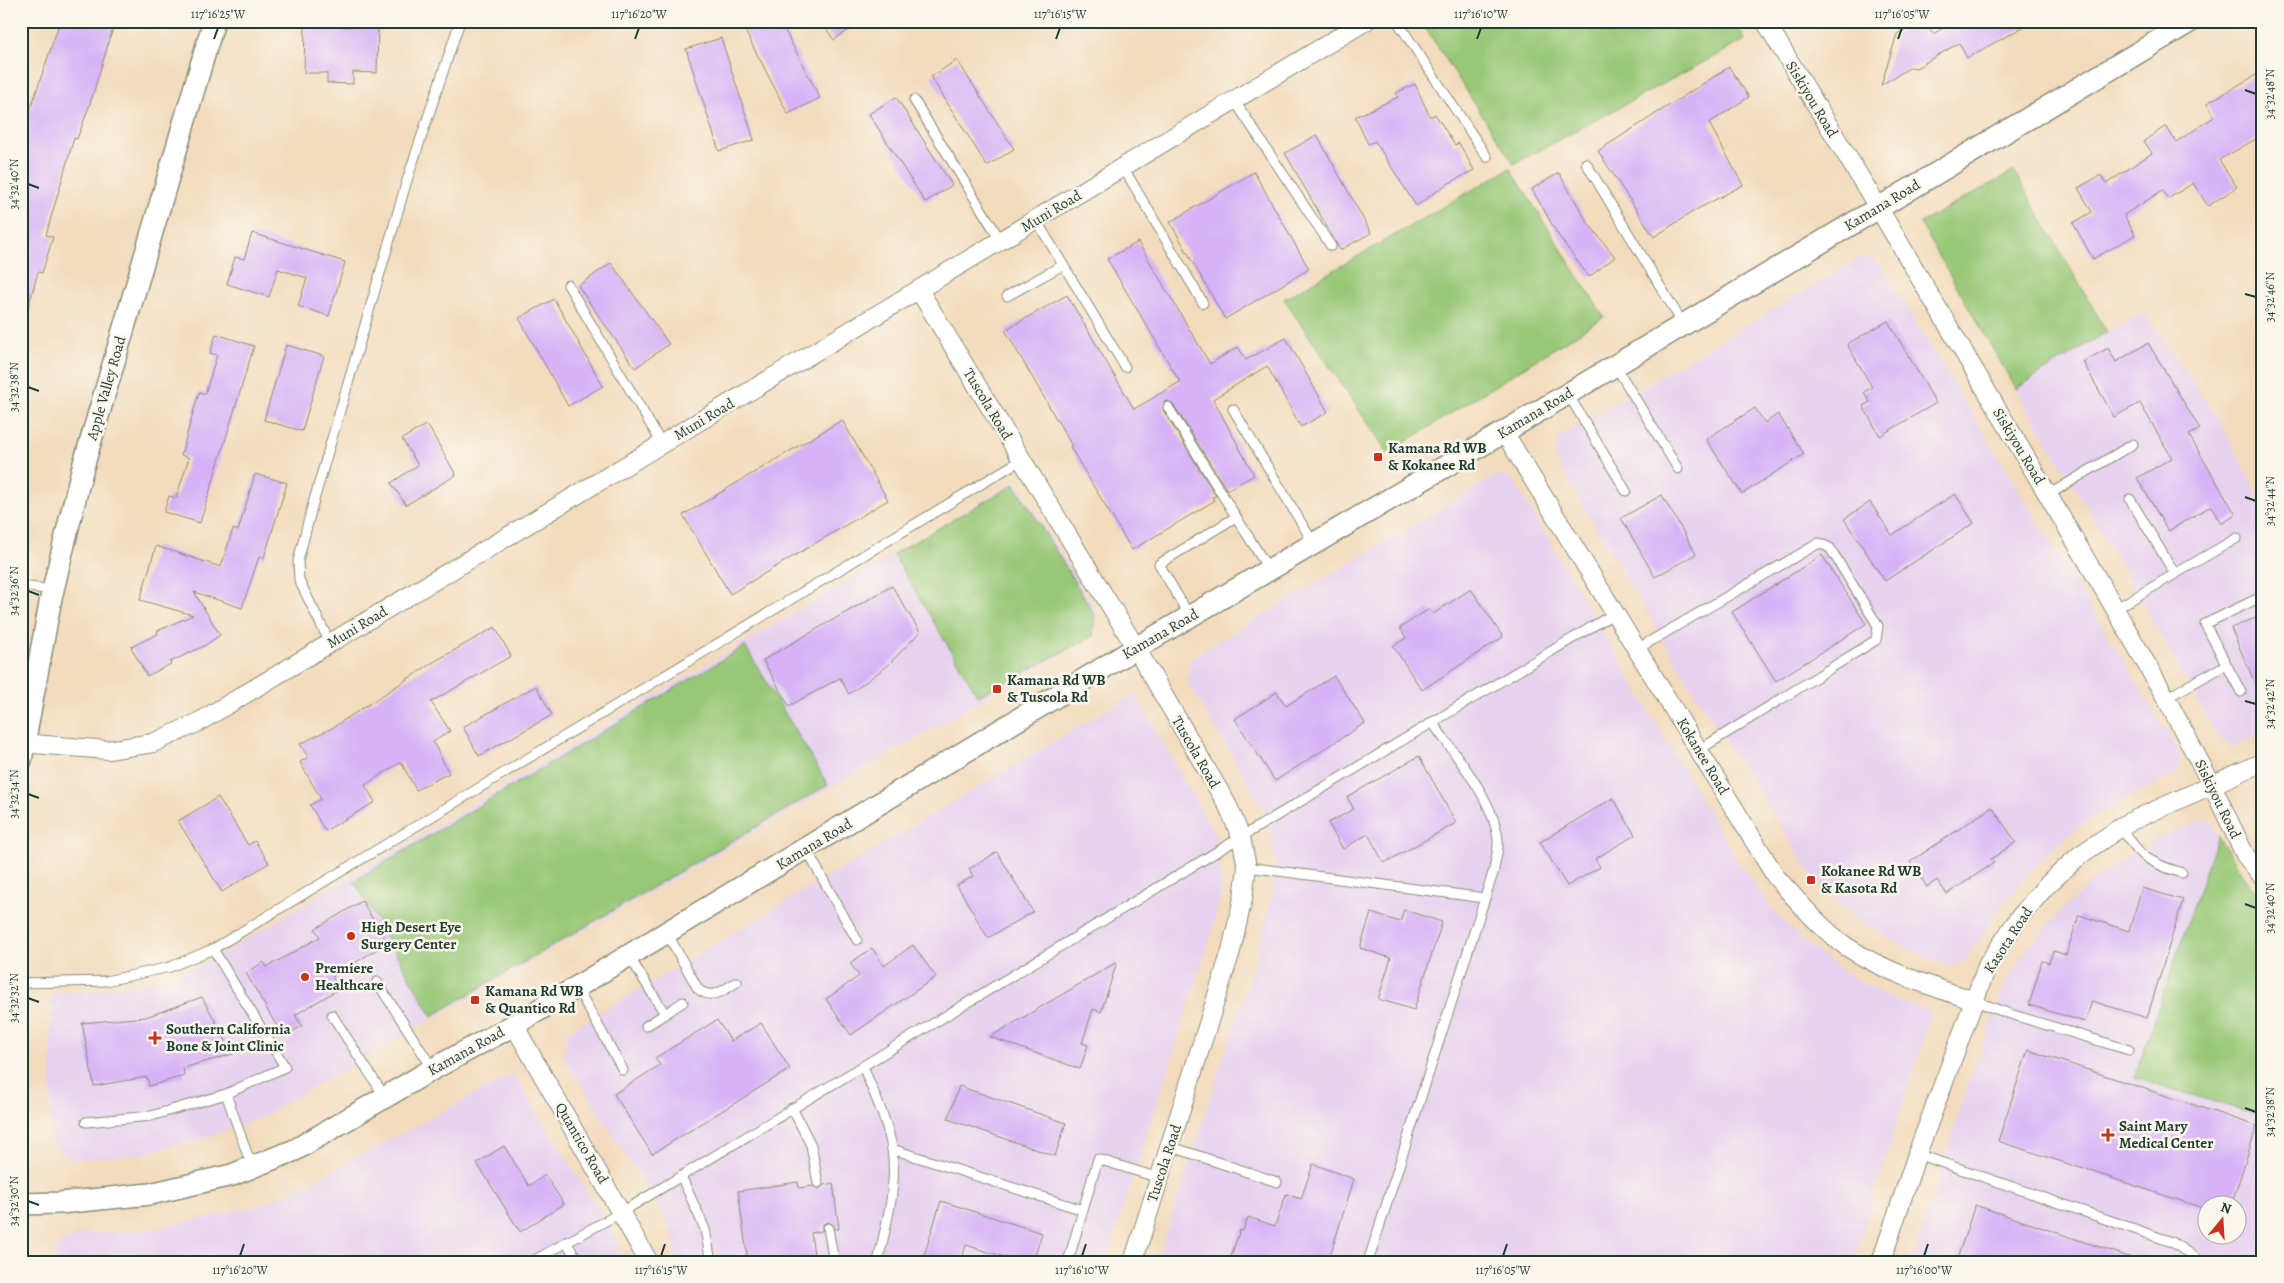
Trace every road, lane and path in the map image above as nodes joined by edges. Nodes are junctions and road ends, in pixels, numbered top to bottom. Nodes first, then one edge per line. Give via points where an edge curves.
1 (214, 21) edge
2 (460, 21) edge
3 (1366, 21) edge
4 (1396, 21) edge
5 (1765, 21) edge
6 (2191, 21) edge
7 (914, 100) dead end
8 (1234, 100) junction
9 (1487, 157) dead end
10 (1586, 163) dead end
11 (1123, 167) junction
12 (1878, 207) junction
13 (1036, 220) junction
14 (1001, 241) junction
15 (1332, 246) dead end
16 (1063, 265) junction
17 (568, 285) dead end
18 (919, 290) junction
19 (1007, 296) dead end
20 (1203, 303) dead end
21 (1683, 324) junction
22 (1615, 365) junction
23 (1125, 367) dead end
24 (1568, 394) junction
25 (1168, 406) dead end
26 (1233, 409) dead end
27 (1504, 432) junction
28 (662, 444) junction
29 (2133, 444) dead end
30 (1022, 460) junction
31 (1678, 470) dead end
32 (1626, 491) dead end
33 (2048, 495) junction
34 (2130, 499) dead end
35 (1236, 517) junction
36 (2237, 538) dead end
37 (1314, 544) junction
38 (1269, 570) junction
39 (2175, 574) junction
40 (21, 586) edge
41 (53, 590) junction
42 (2263, 596) edge
43 (2115, 609) junction
44 (1615, 613) junction
45 (1190, 617) junction
46 (330, 643) junction
47 (1136, 648) junction
48 (1637, 649) junction
49 (2226, 665) junction
50 (2241, 692) dead end
51 (2166, 698) junction
52 (1432, 722) junction
53 (22, 749) edge
54 (1699, 750) junction
55 (2263, 762) edge
56 (2212, 784) junction
57 (2121, 828) junction
58 (1241, 837) junction
59 (806, 848) junction
60 (1247, 866) junction
61 (2182, 873) dead end
62 (2263, 877) edge
63 (1485, 898) junction
64 (667, 932) junction
65 (857, 940) dead end
66 (213, 950) junction
67 (629, 956) junction
68 (377, 982) dead end
69 (737, 982) dead end
70 (21, 983) edge
71 (577, 987) junction
72 (1975, 1001) junction
73 (683, 1002) dead end
74 (665, 1014) junction
75 (332, 1015) dead end
76 (514, 1025) junction
77 (646, 1026) dead end
78 (2129, 1050) dead end
79 (863, 1066) junction
80 (433, 1069) junction
81 (623, 1070) dead end
82 (226, 1094) junction
83 (385, 1098) junction
84 (792, 1108) junction
85 (86, 1122) dead end
86 (1169, 1146) junction
87 (892, 1149) junction
88 (1917, 1154) junction
89 (252, 1167) junction
90 (681, 1176) junction
91 (1159, 1178) junction
92 (1277, 1182) dead end
93 (818, 1183) dead end
94 (21, 1204) edge
95 (1083, 1210) junction
96 (622, 1212) junction
97 (828, 1228) dead end
98 (566, 1242) junction
99 (530, 1262) edge
100 (579, 1262) edge
101 (647, 1262) edge
102 (711, 1262) edge
103 (834, 1262) edge
104 (878, 1262) edge
105 (1068, 1262) edge
106 (1133, 1262) edge
107 (1368, 1262) edge
108 (1881, 1262) edge
109 (2201, 1262) edge

1 - 41 street, Apple Valley Road via 80,474
2 - 46 lane via 408,176 298,561 299,580
3 - 8 street, Muni Road
4 - 9 lane
5 - 12 street, Siskiyou Road
6 - 12 street, Kamana Road
7 - 14 lane
8 - 11 street, Muni Road
8 - 15 lane
10 - 21 lane
11 - 13 street, Muni Road
11 - 20 lane
12 - 21 street, Kamana Road
12 - 33 street, Siskiyou Road
13 - 14 street, Muni Road
13 - 16 lane
14 - 18 street, Muni Road
16 - 19 lane
16 - 23 lane
17 - 28 lane
18 - 28 street, Muni Road
18 - 30 street, Tuscola Road
21 - 22 street, Kamana Road
22 - 24 street, Kamana Road
22 - 31 lane
24 - 27 street, Kamana Road
24 - 32 lane
25 - 35 lane
26 - 37 lane
27 - 37 street, Kamana Road
27 - 44 street, Kokanee Road
28 - 46 street, Muni Road
29 - 33 lane
30 - 47 street, Tuscola Road
30 - 66 lane
33 - 43 street, Siskiyou Road
34 - 39 lane
35 - 38 lane
35 - 45 lane via 1159,564
36 - 39 lane
37 - 38 street, Kamana Road
38 - 45 street, Kamana Road
39 - 43 lane
40 - 41 lane
41 - 53 street, Apple Valley Road
42 - 49 lane via 2205,624
43 - 51 street, Siskiyou Road
44 - 48 street, Kokanee Road
44 - 52 lane
45 - 47 street, Kamana Road
46 - 53 street, Muni Road via 197,723 153,743 108,750
47 - 58 street, Tuscola Road via 1228,806
47 - 59 street, Kamana Road
48 - 54 street, Kokanee Road
48 - 54 lane via 1819,542 1830,548 1878,626 1876,640
49 - 50 lane
49 - 51 lane
51 - 56 street, Siskiyou Road
52 - 58 lane
52 - 63 lane via 1482,795 1491,814 1498,842
54 - 72 street, Kokanee Road via 1776,877 1809,914 1847,946 1903,977
55 - 56 street, Kasota Road
56 - 57 street, Kasota Road
56 - 62 street, Siskiyou Road via 2245,855
57 - 61 lane via 2137,852 2159,866
57 - 72 street, Kasota Road via 2080,855 2046,886 2018,919 1988,964
58 - 60 street, Tuscola Road
58 - 79 lane
59 - 64 street, Kamana Road
59 - 65 lane
60 - 63 lane
60 - 86 street, Tuscola Road via 1231,951
63 - 107 lane
64 - 67 street, Kamana Road
64 - 69 lane via 698,989 705,995 714,995
66 - 70 lane via 170,967 106,980
66 - 82 lane via 285,1067
67 - 71 street, Kamana Road
67 - 74 lane
68 - 80 lane
71 - 76 street, Kamana Road
71 - 81 lane
72 - 78 lane
72 - 88 street, Kasota Road
73 - 74 lane
74 - 77 lane
75 - 83 lane
76 - 80 street, Kamana Road
76 - 96 street, Quantico Road
79 - 84 lane
79 - 87 lane
80 - 83 street, Kamana Road
82 - 85 lane via 152,1116
82 - 89 lane
83 - 89 street, Kamana Road via 295,1150
84 - 90 lane
84 - 93 lane via 811,1145
86 - 91 street, Tuscola Road
86 - 92 lane
87 - 95 lane
87 - 104 lane via 893,1187
88 - 108 street, Kasota Road
88 - 109 lane via 2172,1242
89 - 94 street, Kamana Road via 232,1175 150,1194
90 - 96 lane
90 - 102 lane via 705,1229
91 - 95 lane via 1098,1159
91 - 106 street, Tuscola Road
95 - 105 lane
96 - 98 lane
96 - 101 street, Quantico Road
97 - 103 lane
98 - 99 lane
98 - 100 lane

